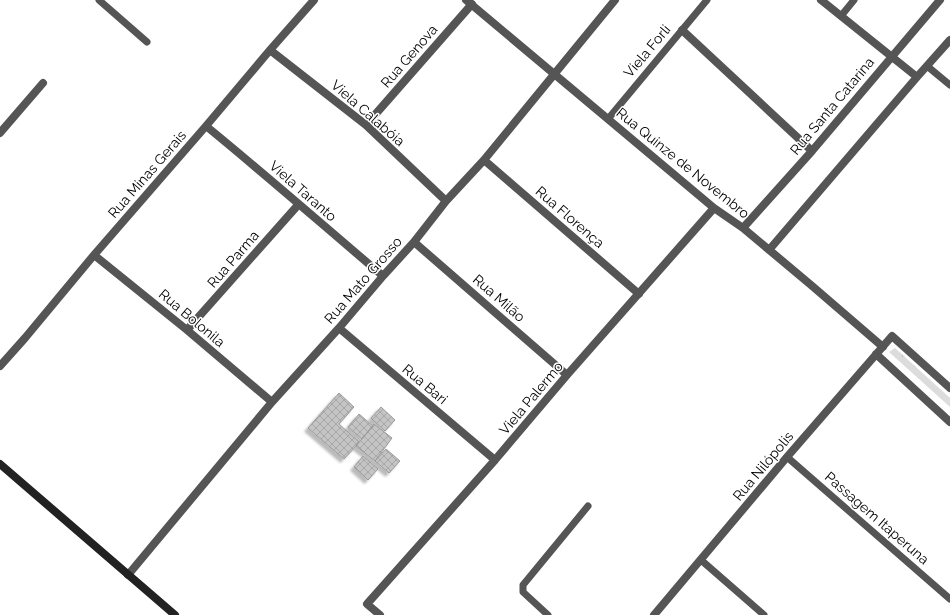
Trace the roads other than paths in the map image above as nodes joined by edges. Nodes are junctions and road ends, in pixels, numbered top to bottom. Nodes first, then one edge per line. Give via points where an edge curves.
1 (99, 0) edge
2 (314, 0) edge
3 (615, 0) edge
4 (707, 0) edge
5 (821, 0) edge
6 (854, 0) edge
7 (940, 0) edge
8 (469, 2) edge
9 (840, 16) junction
10 (682, 30) junction
11 (950, 40) edge
12 (147, 42) dead end
13 (270, 50) junction
14 (891, 57) junction
15 (927, 66) junction
16 (554, 74) junction
17 (916, 77) junction
18 (42, 83) dead end
19 (950, 85) edge
20 (608, 119) junction
21 (366, 125) junction
22 (206, 126) junction
23 (0, 133) edge
24 (812, 151) junction
25 (484, 160) junction
26 (446, 201) junction
27 (298, 205) junction
28 (714, 208) junction
29 (743, 228) junction
30 (414, 242) junction
31 (769, 250) junction
32 (94, 255) junction
33 (383, 276) junction
34 (639, 294) junction
35 (339, 328) junction
36 (187, 330) junction
37 (882, 347) junction
38 (876, 354) junction
39 (0, 366) edge
40 (567, 375) junction
41 (950, 388) edge
42 (272, 402) junction
43 (950, 422) edge
44 (787, 457) junction
45 (495, 460) junction
46 (0, 464) edge
47 (588, 506) dead end
48 (702, 560) junction
49 (128, 575) junction
50 (950, 599) edge
51 (174, 615) edge
52 (380, 615) edge
53 (548, 615) edge
54 (654, 615) edge
55 (764, 615) edge

1 - 12 lane
2 - 13 street, Rua Minas Gerais
3 - 16 street, Rua Mato Grosso
4 - 10 lane, Viela Forli
5 - 9 street
6 - 9 lane
7 - 14 street, Rua Santa Catarina
8 - 16 street, Rua Quinze de Novembro
8 - 21 street, Rua Genova
9 - 14 street
10 - 20 lane, Viela Forli
10 - 24 street
11 - 15 street
13 - 21 street, Viela Calabóia
13 - 22 street, Rua Minas Gerais
14 - 17 street
14 - 24 street, Rua Santa Catarina
15 - 17 street
15 - 19 lane
16 - 20 street, Rua Quinze de Novembro
16 - 25 street, Rua Mato Grosso
17 - 31 street
18 - 23 street
20 - 28 street, Rua Quinze de Novembro
21 - 26 street, Viela Calabóia
22 - 27 street, Viela Taranto
22 - 32 street, Rua Minas Gerais
24 - 29 street, Rua Santa Catarina
25 - 26 street, Rua Mato Grosso
25 - 34 street, Rua Florença
26 - 30 street, Rua Mato Grosso
27 - 33 street, Viela Taranto
27 - 36 street, Rua Parma
28 - 29 street, Rua Quinze de Novembro
28 - 34 street, Viela Palermo
29 - 31 street, Rua Quinze de Novembro
30 - 33 street, Rua Mato Grosso
30 - 40 street, Rua Milão
31 - 37 street, Rua Quinze de Novembro
32 - 36 street, Rua Bolonila
32 - 39 street, Rua Minas Gerais
33 - 35 street, Rua Mato Grosso
34 - 40 street, Viela Palermo
35 - 42 street, Rua Mato Grosso
35 - 45 street, Rua Bari
36 - 42 street, Rua Bolonila
37 - 38 street, Rua Nilópolis
37 - 41 street, Rua Nilópolis via 892,336
38 - 43 street
38 - 44 street, Rua Nilópolis
40 - 45 street, Viela Palermo
42 - 49 street, Rua Mato Grosso
44 - 48 street, Rua Nilópolis
44 - 50 lane, Passagem Itaperuna
45 - 52 street, Viela Palermo via 368,604
46 - 49 street
47 - 53 lane via 523,585 523,592
48 - 54 street, Rua Nilópolis
48 - 55 lane
49 - 51 street

